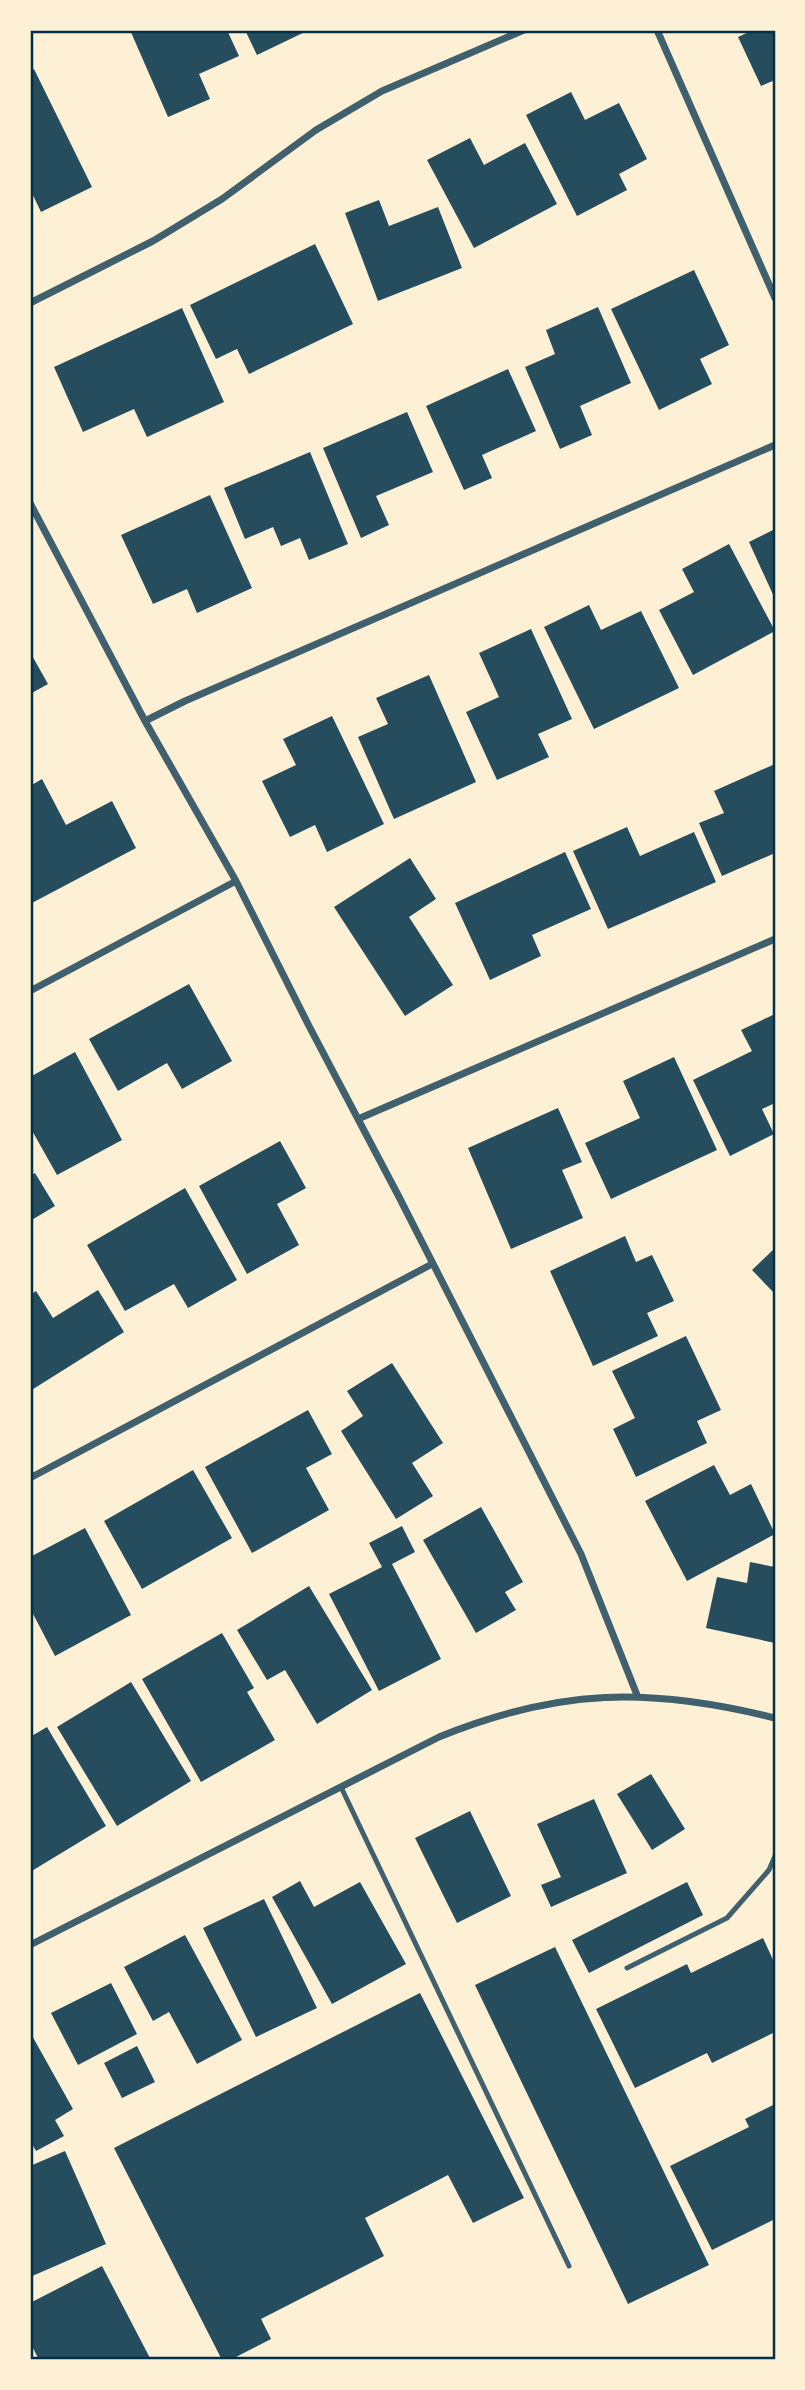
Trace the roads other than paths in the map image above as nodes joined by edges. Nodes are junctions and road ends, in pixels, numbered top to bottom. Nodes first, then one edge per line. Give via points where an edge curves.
1 (524, 30) edge
2 (657, 30) edge
3 (775, 298) edge
4 (30, 303) edge
5 (775, 444) edge
6 (30, 503) edge
7 (145, 721) junction
8 (236, 881) junction
9 (775, 939) edge
10 (30, 991) edge
11 (358, 1119) junction
12 (432, 1264) junction
13 (30, 1478) edge
14 (637, 1695) junction
15 (775, 1718) edge
16 (341, 1787) junction
17 (775, 1856) edge
18 (30, 1945) edge
19 (627, 1968) dead end
20 (569, 2266) dead end

1 - 4 street via 383,91 316,130 222,199 165,234
2 - 3 street
5 - 7 street
6 - 7 street
7 - 8 street
8 - 10 street
8 - 11 street
9 - 11 street
11 - 12 street
12 - 13 street
12 - 14 street via 581,1554
14 - 15 street via 727,1706
14 - 16 street via 570,1699 481,1719
16 - 18 street
16 - 20 lane
17 - 19 lane via 769,1870 727,1918

